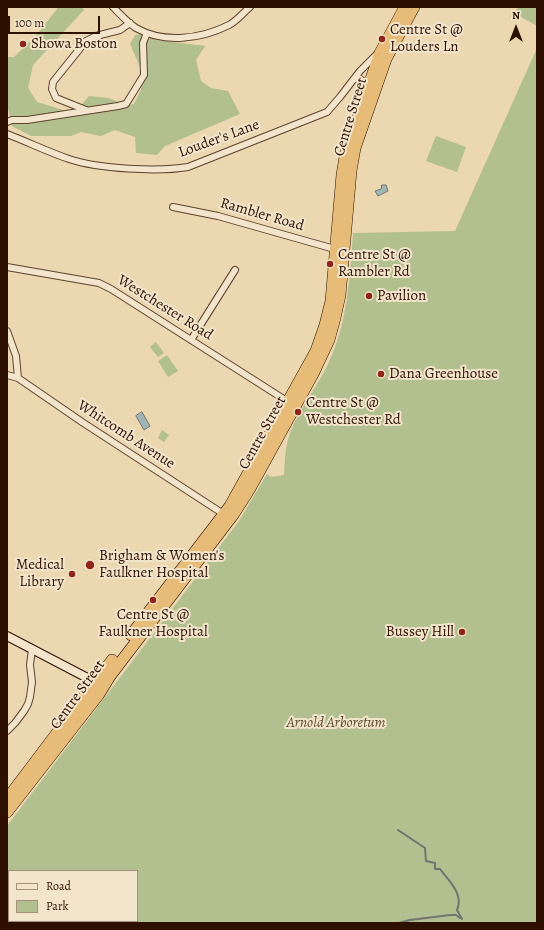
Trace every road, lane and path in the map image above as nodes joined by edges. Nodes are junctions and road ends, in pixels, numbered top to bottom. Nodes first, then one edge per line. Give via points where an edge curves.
1 (250, 7) edge
2 (405, 7) edge
3 (414, 7) edge
4 (115, 8) edge
5 (130, 23) junction
6 (147, 33) junction
7 (381, 50) junction
8 (354, 79) junction
9 (368, 85) junction
10 (87, 111) junction
11 (7, 122) edge
12 (7, 134) edge
13 (173, 207) dead end
14 (340, 250) junction
15 (7, 267) edge
16 (235, 270) dead end
17 (7, 331) edge
18 (192, 340) junction
19 (7, 375) edge
20 (18, 378) junction
21 (292, 404) junction
22 (228, 516) junction
23 (7, 636) edge
24 (32, 649) junction
25 (100, 684) junction
26 (7, 731) edge
27 (7, 799) edge
28 (7, 812) edge

1 - 6 street via 229,25 211,32 177,38
2 - 7 highway, Centre Street
3 - 14 highway, Centre Street via 386,59 356,146
4 - 5 street
5 - 6 street
5 - 10 street via 120,30 89,39 53,82 52,91 56,98
6 - 10 street via 143,43 144,75 126,103
7 - 8 street, Louder's Lane
7 - 9 highway, Centre Street
8 - 9 street via 360,79
8 - 12 street, Louder's Lane via 331,109 323,114 184,167 130,168 83,163
9 - 14 highway, Centre Street via 345,154 342,172
10 - 11 street
13 - 14 street, Rambler Road via 218,216
14 - 21 highway, Centre Street via 324,329
15 - 18 street, Westchester Road via 99,284 138,305
16 - 18 street
17 - 20 street via 16,356
18 - 21 street, Westchester Road
19 - 20 street, Whitcomb Avenue
20 - 22 street, Whitcomb Avenue
21 - 22 highway, Centre Street via 243,484
22 - 25 highway, Centre Street via 114,670
23 - 24 street
24 - 25 street
24 - 26 street via 32,682 28,704
25 - 27 highway, Centre Street
25 - 28 highway, Centre Street via 78,722

